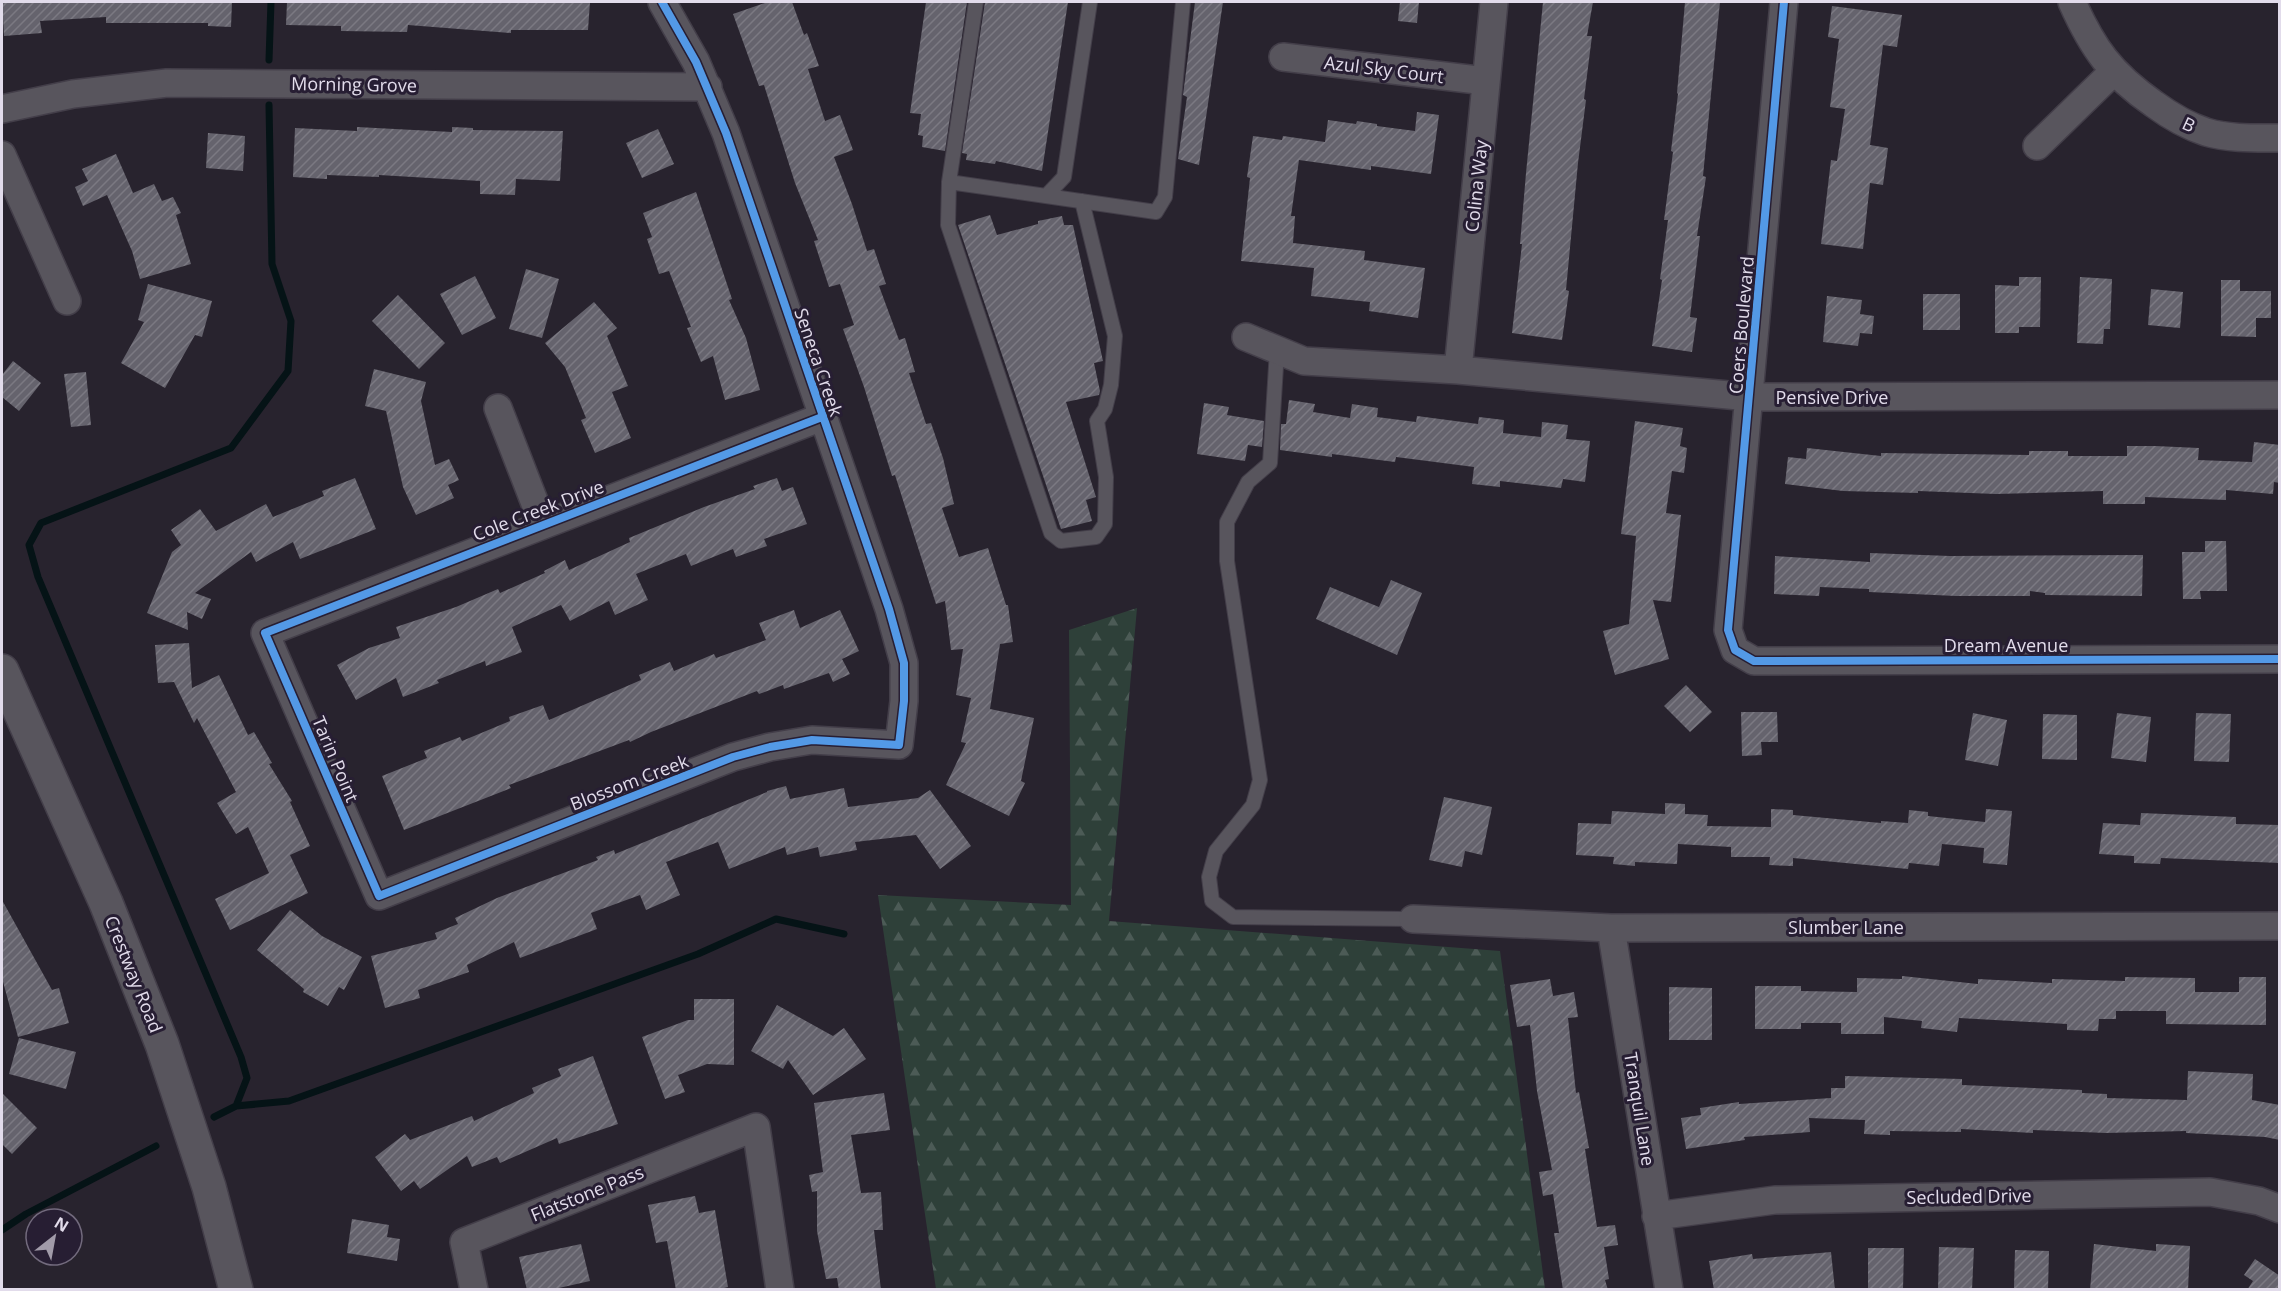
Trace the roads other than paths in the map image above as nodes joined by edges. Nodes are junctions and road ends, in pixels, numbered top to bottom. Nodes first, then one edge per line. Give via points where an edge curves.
1 (662, 2) edge
2 (976, 2) edge
3 (1090, 2) edge
4 (1183, 2) edge
5 (1494, 2) edge
6 (1784, 2) edge
7 (2072, 2) edge
8 (1282, 57) dead end
9 (2113, 72) junction
10 (1486, 81) junction
11 (708, 87) junction
12 (2, 109) edge
13 (2280, 138) edge
14 (2037, 146) dead end
15 (2, 155) edge
16 (949, 182) junction
17 (1046, 196) junction
18 (1082, 201) junction
19 (67, 301) dead end
20 (1246, 337) dead end
21 (1277, 350) junction
22 (1458, 370) junction
23 (2280, 395) edge
24 (1750, 397) junction
25 (498, 408) dead end
26 (822, 417) junction
27 (543, 524) junction
28 (265, 633) joint
29 (1735, 650) joint
30 (2280, 659) edge
31 (2, 670) edge
32 (899, 745) joint
33 (379, 896) joint
34 (1413, 919) joint
35 (2280, 926) edge
36 (1611, 928) junction
37 (2280, 1209) edge
38 (1656, 1216) junction
39 (237, 1290) edge
40 (474, 1290) edge
41 (780, 1290) edge
42 (1669, 1290) edge

1 - 11 street, Seneca Creek
2 - 16 lane
3 - 17 lane via 1064,177
4 - 18 lane via 1165,197 1156,212
5 - 10 street, Colina Way
6 - 24 street, Coers Boulevard
7 - 9 street, B via 2096,49
8 - 10 street, Azul Sky Court
9 - 13 street, B via 2168,115 2206,132
9 - 14 street
10 - 22 street, Colina Way
11 - 12 street, Morning Grove via 167,83 73,94
11 - 26 street, Seneca Creek
15 - 19 street
16 - 17 lane
16 - 18 lane via 948,225 1051,533 1061,541 1096,537 1105,524 1106,477 1097,421 1112,385 1115,336
17 - 18 lane
20 - 21 street, Pensive Drive
21 - 22 street, Pensive Drive via 1304,361
21 - 34 lane via 1270,463 1248,482 1227,522 1227,561 1260,780 1253,805 1216,850 1209,877 1212,901 1233,916
22 - 24 street, Pensive Drive
23 - 24 street, Pensive Drive
24 - 29 street, Coers Boulevard via 1728,630
25 - 27 street
26 - 27 street, Cole Creek Drive
26 - 32 street, Seneca Creek via 904,663
27 - 28 street, Cole Creek Drive
28 - 33 street, Tarin Point
29 - 30 street, Dream Avenue via 1754,661
31 - 39 street, Crestway Road via 106,903 162,1044 209,1187
32 - 33 street, Blossom Creek via 812,740 770,747
34 - 36 street, Slumber Lane
35 - 36 street, Slumber Lane
36 - 38 street, Tranquil Lane
37 - 38 street, Secluded Drive via 2210,1192 1775,1200
38 - 42 street, Tranquil Lane
40 - 41 street, Flatstone Pass via 464,1242 756,1126

